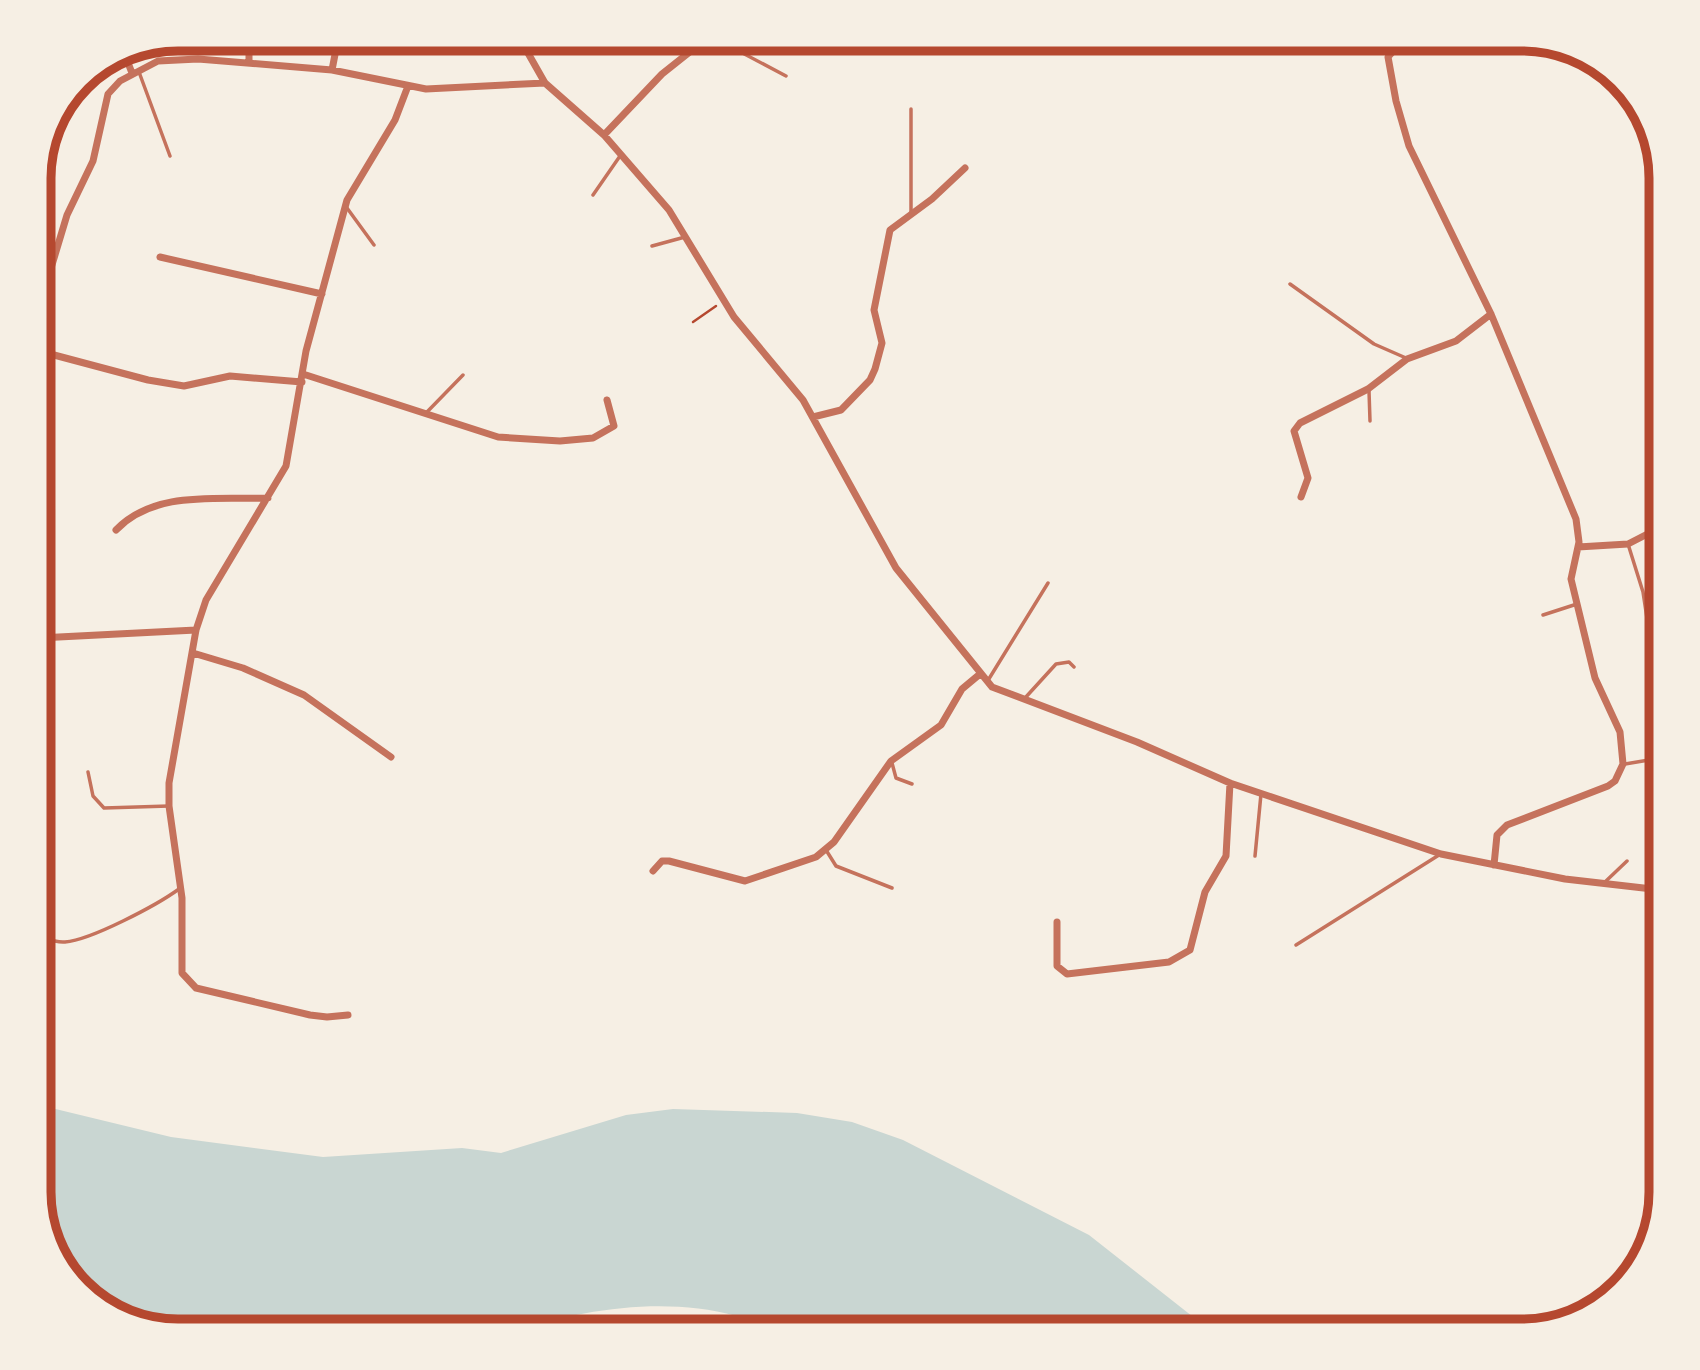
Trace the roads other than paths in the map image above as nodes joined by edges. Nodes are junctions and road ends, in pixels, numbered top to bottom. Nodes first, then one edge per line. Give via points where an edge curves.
1 (248, 51) edge
2 (336, 51) edge
3 (527, 51) edge
4 (690, 51) edge
5 (739, 51) edge
6 (1393, 51) edge
7 (129, 60) edge
8 (248, 63) junction
9 (135, 71) junction
10 (332, 71) junction
11 (786, 76) dead end
12 (545, 83) junction
13 (408, 86) junction
14 (911, 109) dead end
15 (604, 135) junction
16 (621, 154) junction
17 (170, 156) dead end
18 (965, 168) dead end
19 (593, 195) dead end
20 (345, 206) junction
21 (911, 214) junction
22 (687, 236) junction
23 (374, 245) dead end
24 (652, 246) dead end
25 (160, 257) dead end
26 (51, 270) edge
27 (1290, 284) dead end
28 (322, 294) junction
29 (1491, 314) junction
30 (51, 354) edge
31 (1408, 359) junction
32 (463, 375) dead end
33 (302, 378) junction
34 (1368, 389) junction
35 (607, 400) dead end
36 (426, 413) junction
37 (813, 417) junction
38 (1370, 421) dead end
39 (1301, 497) dead end
40 (268, 498) junction
41 (116, 530) dead end
42 (1649, 533) edge
43 (1628, 544) junction
44 (1578, 547) junction
45 (1048, 583) dead end
46 (1577, 604) junction
47 (1543, 615) dead end
48 (1648, 625) dead end
49 (196, 630) junction
50 (51, 637) edge
51 (193, 653) junction
52 (1074, 667) dead end
53 (980, 674) junction
54 (987, 682) junction
55 (1024, 700) junction
56 (391, 757) dead end
57 (1649, 760) edge
58 (891, 761) junction
59 (1623, 764) junction
60 (88, 772) dead end
61 (1230, 783) junction
62 (912, 784) dead end
63 (1261, 794) junction
64 (169, 806) junction
65 (826, 850) junction
66 (1441, 854) junction
67 (1255, 856) dead end
68 (1627, 861) dead end
69 (1494, 865) junction
70 (653, 871) dead end
71 (1605, 883) junction
72 (181, 888) junction
73 (892, 888) dead end
74 (1649, 888) edge
75 (1057, 922) dead end
76 (51, 941) edge
77 (1296, 945) dead end
78 (348, 1015) dead end

1 - 8 street
2 - 10 street
3 - 12 street
4 - 15 street
5 - 11 lane
6 - 29 street via 1388,57 1395,101 1409,145
7 - 9 street
8 - 9 street via 169,58
8 - 10 street
9 - 17 lane
9 - 26 street via 108,94 93,161 68,215
10 - 13 street
12 - 13 street via 447,89
12 - 15 street
13 - 20 street via 395,120
14 - 21 lane
15 - 16 street
16 - 19 lane
16 - 22 street
18 - 21 street
20 - 23 lane
20 - 28 street
21 - 37 street via 890,230 874,310 882,343 870,380 841,410
22 - 24 lane
22 - 37 street via 746,333 788,380
25 - 28 street
27 - 31 lane via 1374,344
28 - 33 street
29 - 31 street via 1456,341
29 - 44 street via 1576,519
30 - 33 street via 184,386 230,376
31 - 34 street
32 - 36 lane
33 - 36 street
33 - 40 street via 286,466
34 - 38 lane
34 - 39 street via 1296,426 1308,478
35 - 36 street via 612,429 593,438 561,441 498,437
37 - 53 street via 882,547
40 - 41 street via 166,502 146,508
40 - 49 street via 206,600
42 - 43 street
43 - 44 street
43 - 48 lane
44 - 46 street via 1570,573
45 - 54 lane
46 - 47 lane
46 - 59 street via 1594,678 1620,732
49 - 50 street
49 - 51 street
51 - 56 street via 243,668 304,695
51 - 64 street via 171,762
52 - 55 lane via 1069,662 1056,664
53 - 54 street
53 - 58 street via 961,689 941,725
54 - 55 street
55 - 61 street
57 - 59 lane
58 - 62 lane via 896,778
58 - 65 street
59 - 69 street via 1608,786 1507,825 1497,835
60 - 64 lane via 93,796 104,808
61 - 63 street
61 - 75 street via 1226,856 1205,892 1194,942 1184,955 1169,962 1067,974 1057,966
63 - 66 street
63 - 67 lane
64 - 72 street
65 - 70 street via 745,881 662,861
65 - 73 lane via 836,866
66 - 69 street
66 - 77 lane
68 - 71 lane
69 - 71 street
71 - 74 street
72 - 76 lane via 80,939
72 - 78 street via 182,973 189,983 310,1015

